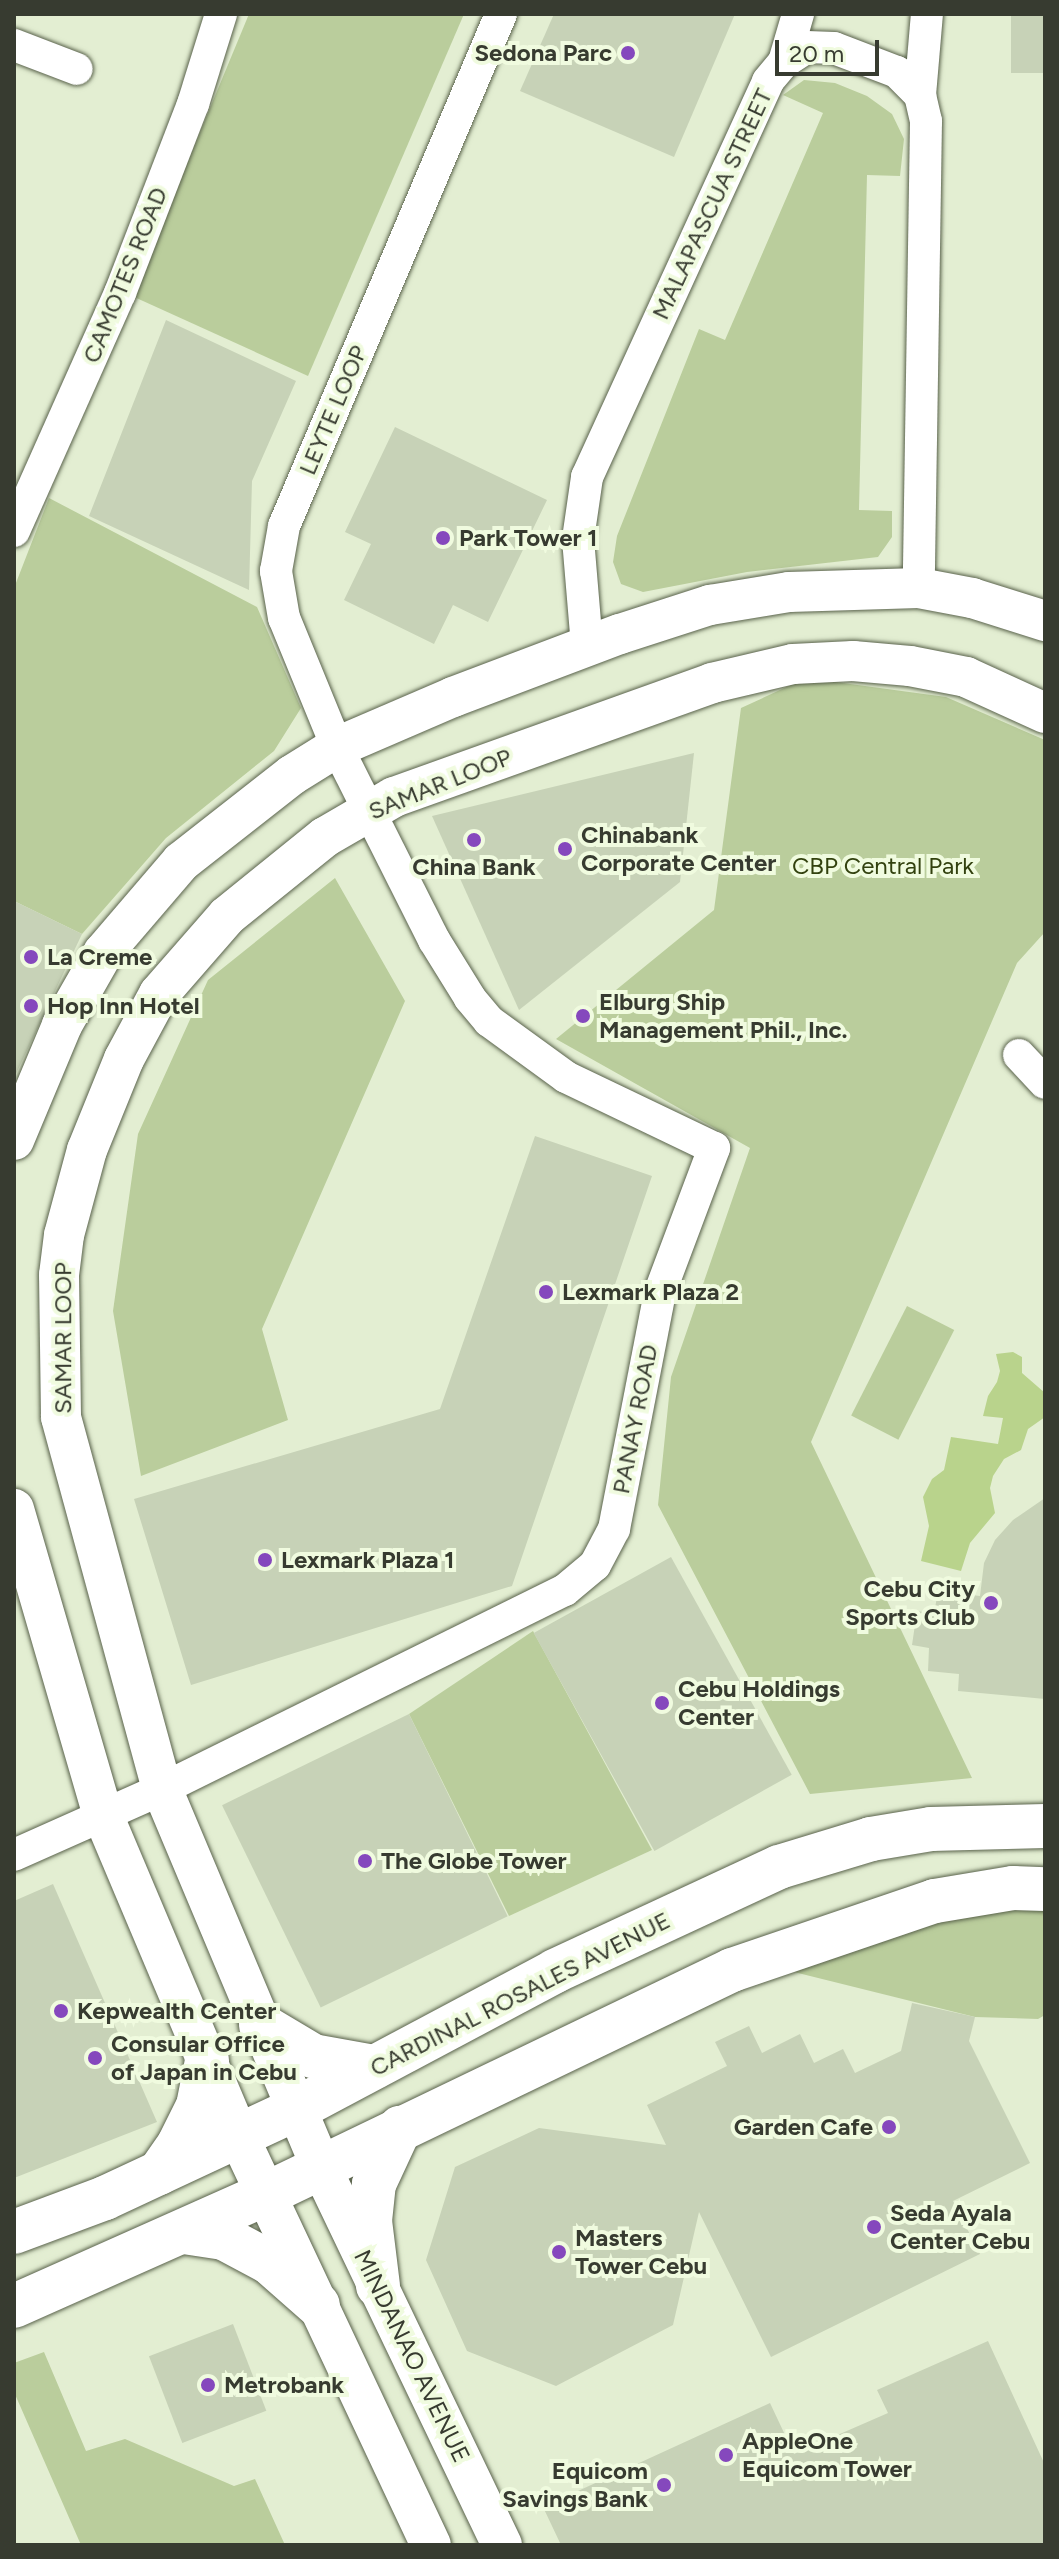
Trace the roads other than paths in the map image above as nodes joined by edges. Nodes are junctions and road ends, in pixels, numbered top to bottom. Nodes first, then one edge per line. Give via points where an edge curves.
1 (221, 14) edge
2 (501, 14) edge
3 (798, 14) edge
4 (927, 14) edge
5 (14, 45) edge
6 (784, 62) junction
7 (77, 69) dead end
8 (920, 95) junction
9 (14, 531) edge
10 (919, 588) junction
11 (1045, 621) edge
12 (587, 646) junction
13 (1045, 713) edge
14 (337, 747) junction
15 (368, 810) junction
16 (1019, 1055) dead end
17 (1045, 1083) edge
18 (14, 1140) edge
19 (14, 1509) edge
20 (162, 1789) junction
21 (103, 1815) junction
22 (1045, 1826) edge
23 (14, 1855) edge
24 (1045, 1889) edge
25 (261, 2025) junction
26 (207, 2061) junction
27 (374, 2067) junction
28 (296, 2109) junction
29 (400, 2128) junction
30 (238, 2135) junction
31 (321, 2167) junction
32 (159, 2173) junction
33 (266, 2194) junction
34 (14, 2232) edge
35 (184, 2232) junction
36 (378, 2286) junction
37 (318, 2305) junction
38 (14, 2306) edge
39 (431, 2545) edge
40 (502, 2545) edge

1 - 9 street, CAMOTES ROAD via 193,104 120,293
2 - 14 street, LEYTE LOOP via 284,526 276,571 284,618
3 - 6 street
4 - 8 street
5 - 7 street
6 - 8 street, MALAPASCUA STREET via 807,47 834,48 897,72
6 - 12 street, MALAPASCUA STREET via 768,81 587,477 578,539
8 - 10 street via 926,121
10 - 11 street
10 - 12 street via 789,592 710,605
12 - 14 street
13 - 15 street, SAMAR LOOP via 966,677 910,666 853,661 793,664 712,683
14 - 15 street, LEYTE LOOP
14 - 18 street via 292,775 181,862 103,953 62,1025
15 - 20 street, SAMAR LOOP via 325,837 227,916 159,994 124,1059 87,1150 64,1235 59,1275 61,1417
15 - 20 street, PANAY ROAD via 434,940 489,1021 566,1077 714,1148 660,1292 614,1529 595,1565 565,1590
16 - 17 street
19 - 21 street
20 - 21 street
20 - 25 street, SAMAR LOOP
21 - 23 street
21 - 26 street
22 - 27 main road, CARDINAL ROSALES AVENUE via 931,1829 871,1839 779,1867 555,1971
24 - 29 main road via 1013,1888 935,1901 732,1970
25 - 27 main road via 313,2056
25 - 28 street, SAMAR LOOP
26 - 30 street
26 - 32 main road via 198,2106
27 - 28 main road, CARDINAL ROSALES AVENUE
28 - 30 main road, CARDINAL ROSALES AVENUE
28 - 31 street, SAMAR LOOP
29 - 31 main road
29 - 36 main road via 374,2184 370,2221
30 - 32 main road, CARDINAL ROSALES AVENUE
30 - 33 street
31 - 33 main road
31 - 36 street, MINDANAO AVENUE
32 - 34 main road, CARDINAL ROSALES AVENUE
33 - 35 main road
33 - 37 street
35 - 37 main road via 224,2238 269,2262
35 - 38 main road
36 - 40 street, MINDANAO AVENUE
37 - 39 street

